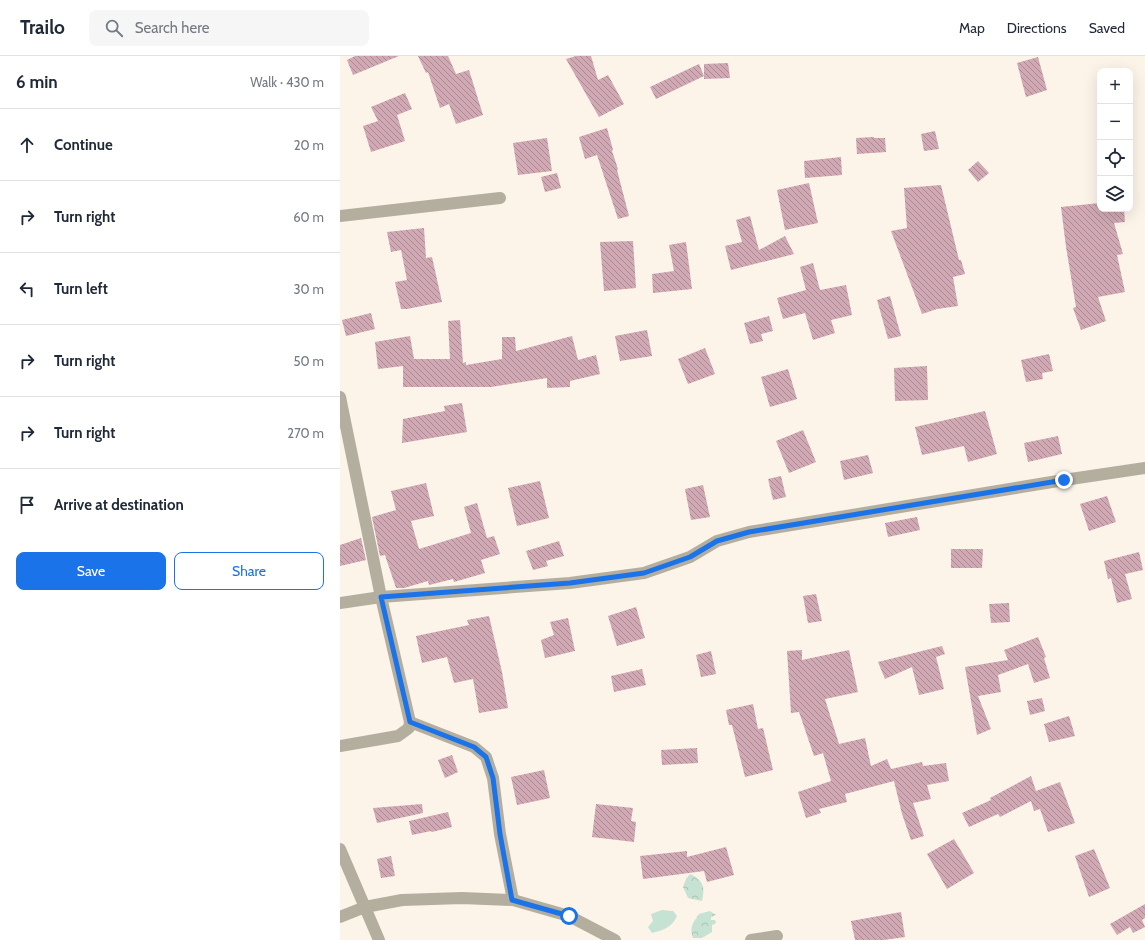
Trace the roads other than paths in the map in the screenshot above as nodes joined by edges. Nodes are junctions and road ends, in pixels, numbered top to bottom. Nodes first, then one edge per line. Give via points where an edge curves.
1 (500, 198) dead end
2 (340, 216) edge
3 (340, 397) edge
4 (1145, 468) edge
5 (381, 597) junction
6 (340, 603) edge
7 (410, 722) junction
8 (340, 746) edge
9 (340, 848) edge
10 (512, 900) junction
11 (365, 907) junction
12 (340, 917) edge
13 (777, 936) dead end
14 (379, 940) edge
15 (615, 940) edge
16 (752, 940) edge

1 - 2 street
3 - 5 street
4 - 5 street via 749,532 717,541 690,557 644,573 570,583
5 - 6 street
5 - 7 street
7 - 8 street via 408,728 398,736
7 - 10 street via 474,747 486,757 493,778
9 - 11 street
10 - 11 street via 402,900
10 - 15 street via 569,916
11 - 12 street
11 - 14 street
13 - 16 street

